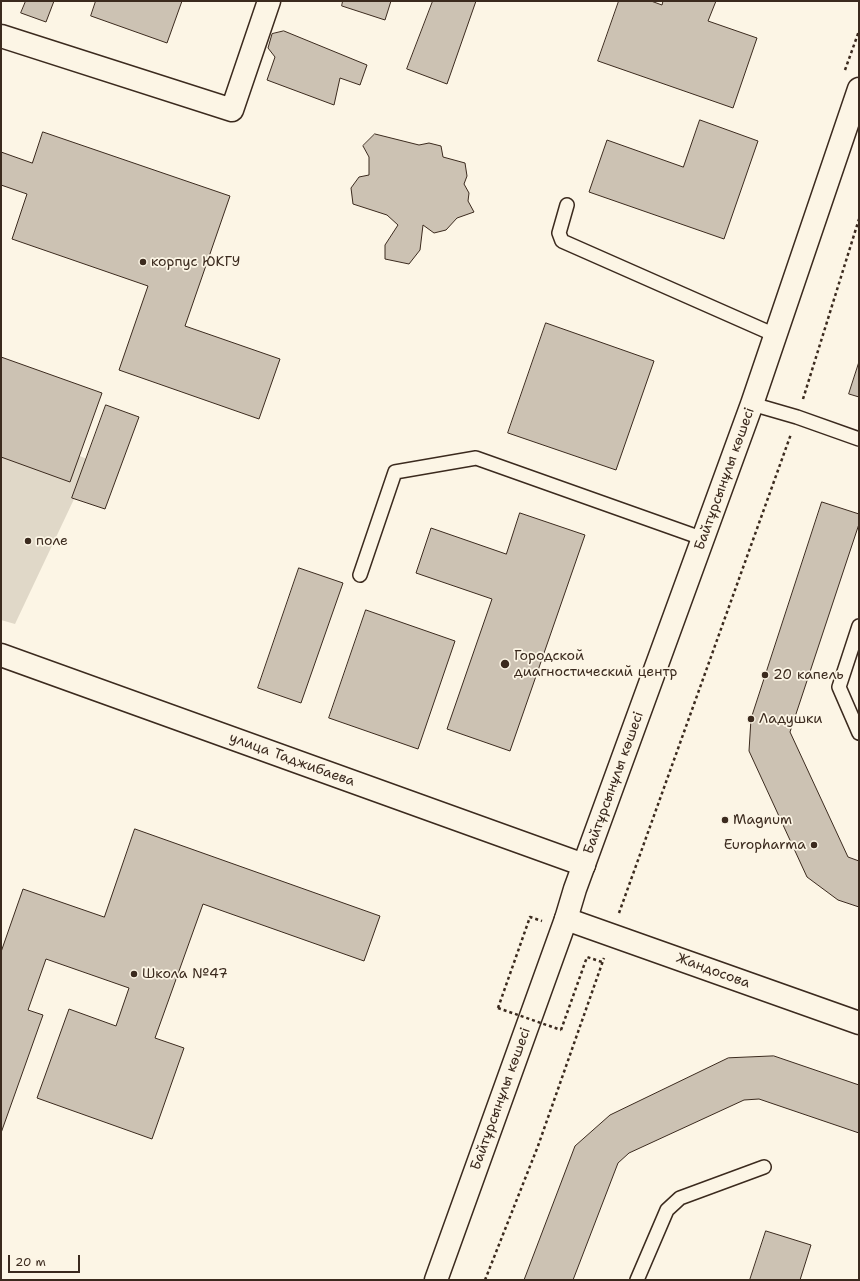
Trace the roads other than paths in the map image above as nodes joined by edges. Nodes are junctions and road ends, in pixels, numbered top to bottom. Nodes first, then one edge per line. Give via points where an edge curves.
1 (269, 1) edge
2 (1, 36) edge
3 (859, 89) edge
4 (567, 205) dead end
5 (775, 335) junction
6 (752, 404) junction
7 (859, 439) edge
8 (704, 539) junction
9 (360, 574) dead end
10 (859, 626) edge
11 (1, 655) edge
12 (859, 733) edge
13 (584, 865) junction
14 (566, 919) junction
15 (859, 1023) edge
16 (764, 1167) dead end
17 (436, 1280) edge
18 (637, 1280) edge

1 - 2 street via 232,110
3 - 5 street, Байтұрсынұлы көшесі
4 - 5 lane via 559,233 562,241
5 - 6 street, Байтұрсынұлы көшесі
6 - 7 lane
6 - 8 street, Байтұрсынұлы көшесі
8 - 9 lane via 476,458 396,472
8 - 13 street, Байтұрсынұлы көшесі
10 - 12 lane via 839,687
11 - 13 street, улица Таджибаева
13 - 14 street, Байтұрсынұлы көшесі
14 - 15 street, Жандосова
14 - 17 street, Байтұрсынұлы көшесі
16 - 18 lane via 680,1198 667,1210

